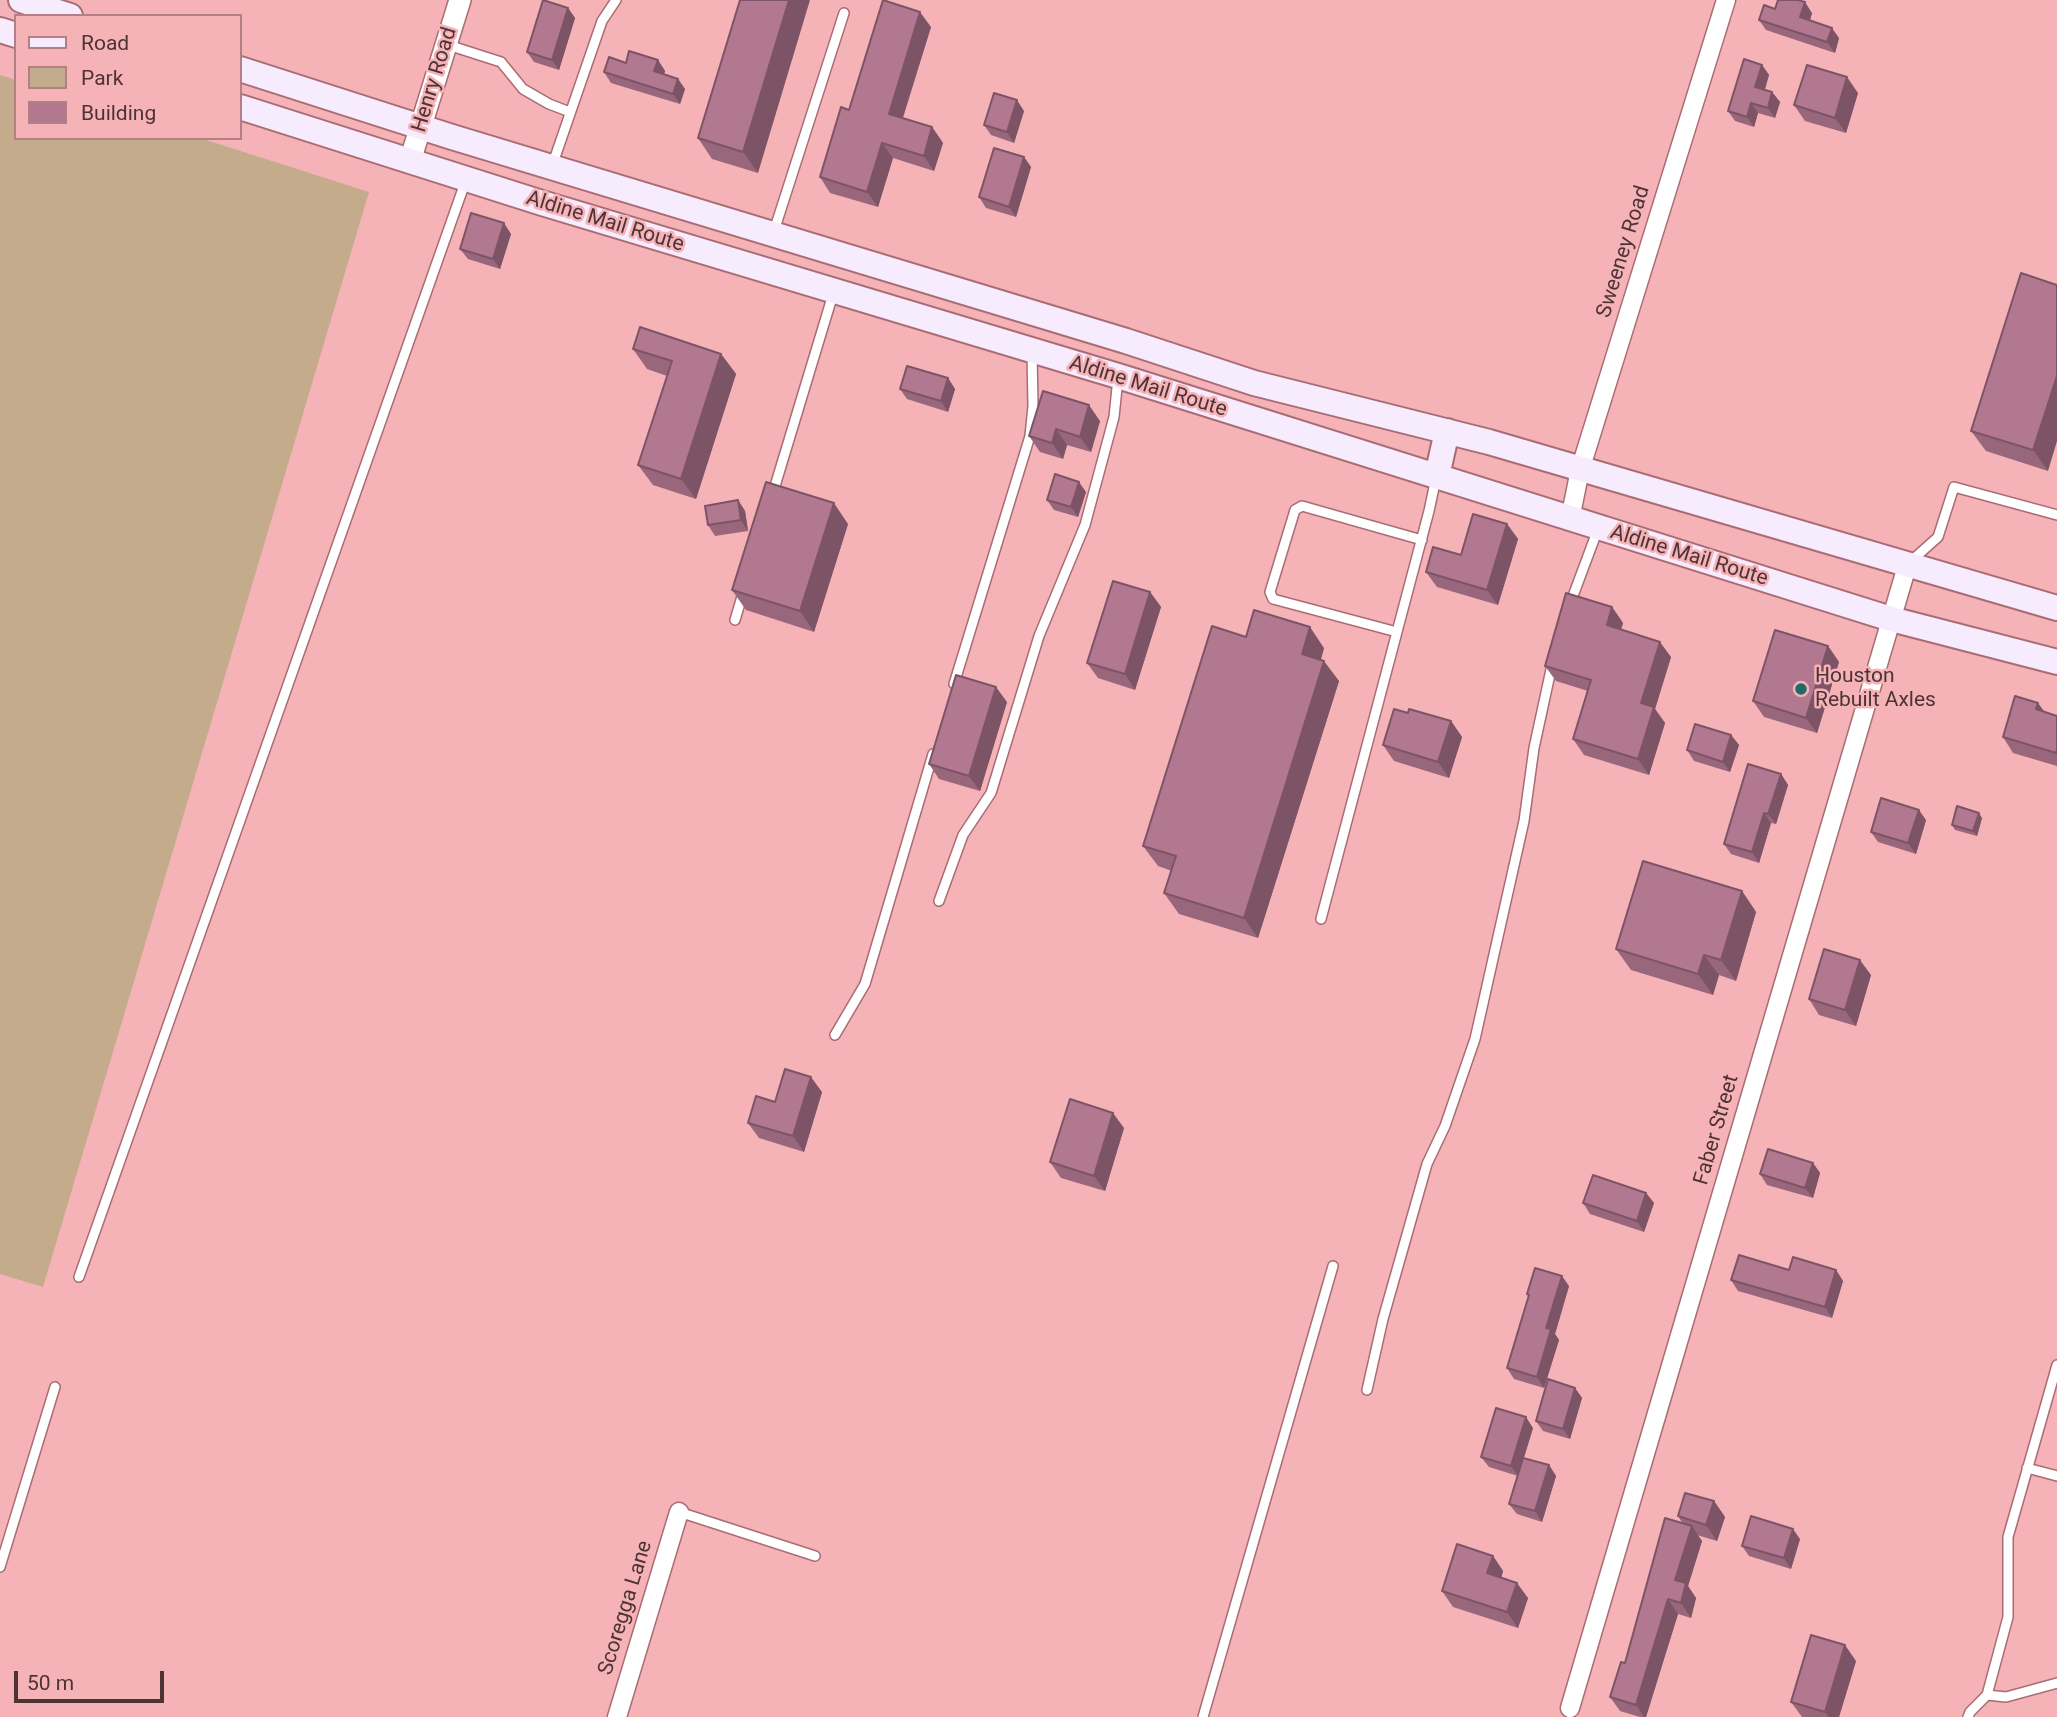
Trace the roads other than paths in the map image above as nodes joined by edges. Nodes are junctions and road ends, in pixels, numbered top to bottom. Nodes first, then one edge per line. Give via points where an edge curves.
1 (21, 0) edge
2 (460, 0) edge
3 (616, 0) edge
4 (1726, 0) edge
5 (844, 13) dead end
6 (65, 14) edge
7 (446, 44) junction
8 (242, 70) edge
9 (242, 108) edge
10 (570, 112) junction
11 (420, 126) junction
12 (410, 161) junction
13 (551, 167) junction
14 (467, 179) junction
15 (772, 236) junction
16 (765, 270) junction
17 (834, 290) junction
18 (1126, 341) junction
19 (1032, 351) junction
20 (1118, 376) junction
21 (1447, 431) junction
22 (1580, 470) junction
23 (1437, 476) junction
24 (771, 501) edge
25 (2057, 515) edge
26 (1570, 519) junction
27 (1599, 528) junction
28 (1422, 540) junction
29 (1906, 566) junction
30 (747, 580) edge
31 (2057, 608) edge
32 (1568, 609) edge
33 (1891, 619) junction
34 (735, 620) dead end
35 (1397, 632) junction
36 (1554, 655) edge
37 (2057, 662) edge
38 (953, 688) edge
39 (937, 741) edge
40 (939, 901) dead end
41 (1321, 919) dead end
42 (835, 1035) dead end
43 (1333, 1266) dead end
44 (79, 1277) dead end
45 (2057, 1365) edge
46 (55, 1387) dead end
47 (1367, 1390) dead end
48 (2027, 1468) junction
49 (2057, 1476) edge
50 (679, 1512) joint
51 (815, 1556) dead end
52 (0, 1567) edge
53 (2057, 1683) edge
54 (1987, 1695) junction
55 (1570, 1708) dead end
56 (617, 1717) edge
57 (1203, 1717) edge
58 (1968, 1717) edge

1 - 6 main road
2 - 7 street, Henry Road
3 - 10 lane via 602,21
4 - 22 street, Sweeney Road
5 - 15 lane
7 - 10 lane via 500,62 523,89
7 - 11 street, Henry Road
8 - 11 main road, Aldine Mail Route
9 - 12 main road, Aldine Mail Route
10 - 13 lane
11 - 12 street, Henry Road
11 - 13 main road, Aldine Mail Route
12 - 14 main road, Aldine Mail Route
13 - 15 main road, Aldine Mail Route
14 - 16 main road, Aldine Mail Route
14 - 44 lane
15 - 16 main road
15 - 18 main road, Aldine Mail Route
16 - 17 main road, Aldine Mail Route
17 - 19 main road, Aldine Mail Route
17 - 24 lane
18 - 20 main road
18 - 21 main road, Aldine Mail Route via 1254,383
19 - 20 main road, Aldine Mail Route
19 - 38 lane via 1030,436
20 - 23 main road, Aldine Mail Route
20 - 40 lane via 1114,416 1085,525 1039,636 991,793 963,835
21 - 22 main road, Aldine Mail Route
21 - 23 main road
22 - 26 street, Sweeney Road
22 - 29 main road, Aldine Mail Route
23 - 26 main road, Aldine Mail Route
23 - 28 lane
25 - 29 lane via 1954,487 1938,537
26 - 27 main road, Aldine Mail Route
27 - 32 lane
27 - 33 main road, Aldine Mail Route
28 - 35 lane
28 - 35 lane via 1302,506 1295,510 1270,592 1273,599
29 - 31 main road, Aldine Mail Route
29 - 33 street, Faber Street
30 - 34 lane
33 - 37 main road, Aldine Mail Route
33 - 55 street, Faber Street
35 - 41 lane
36 - 47 lane via 1524,821 1475,1039 1427,1164
39 - 42 lane via 865,984
43 - 57 lane
45 - 48 lane
46 - 52 lane
48 - 49 lane
48 - 54 lane via 2008,1537 2008,1617
50 - 51 lane
50 - 56 street, Scoregga Lane
53 - 54 lane via 2006,1698
54 - 58 lane

